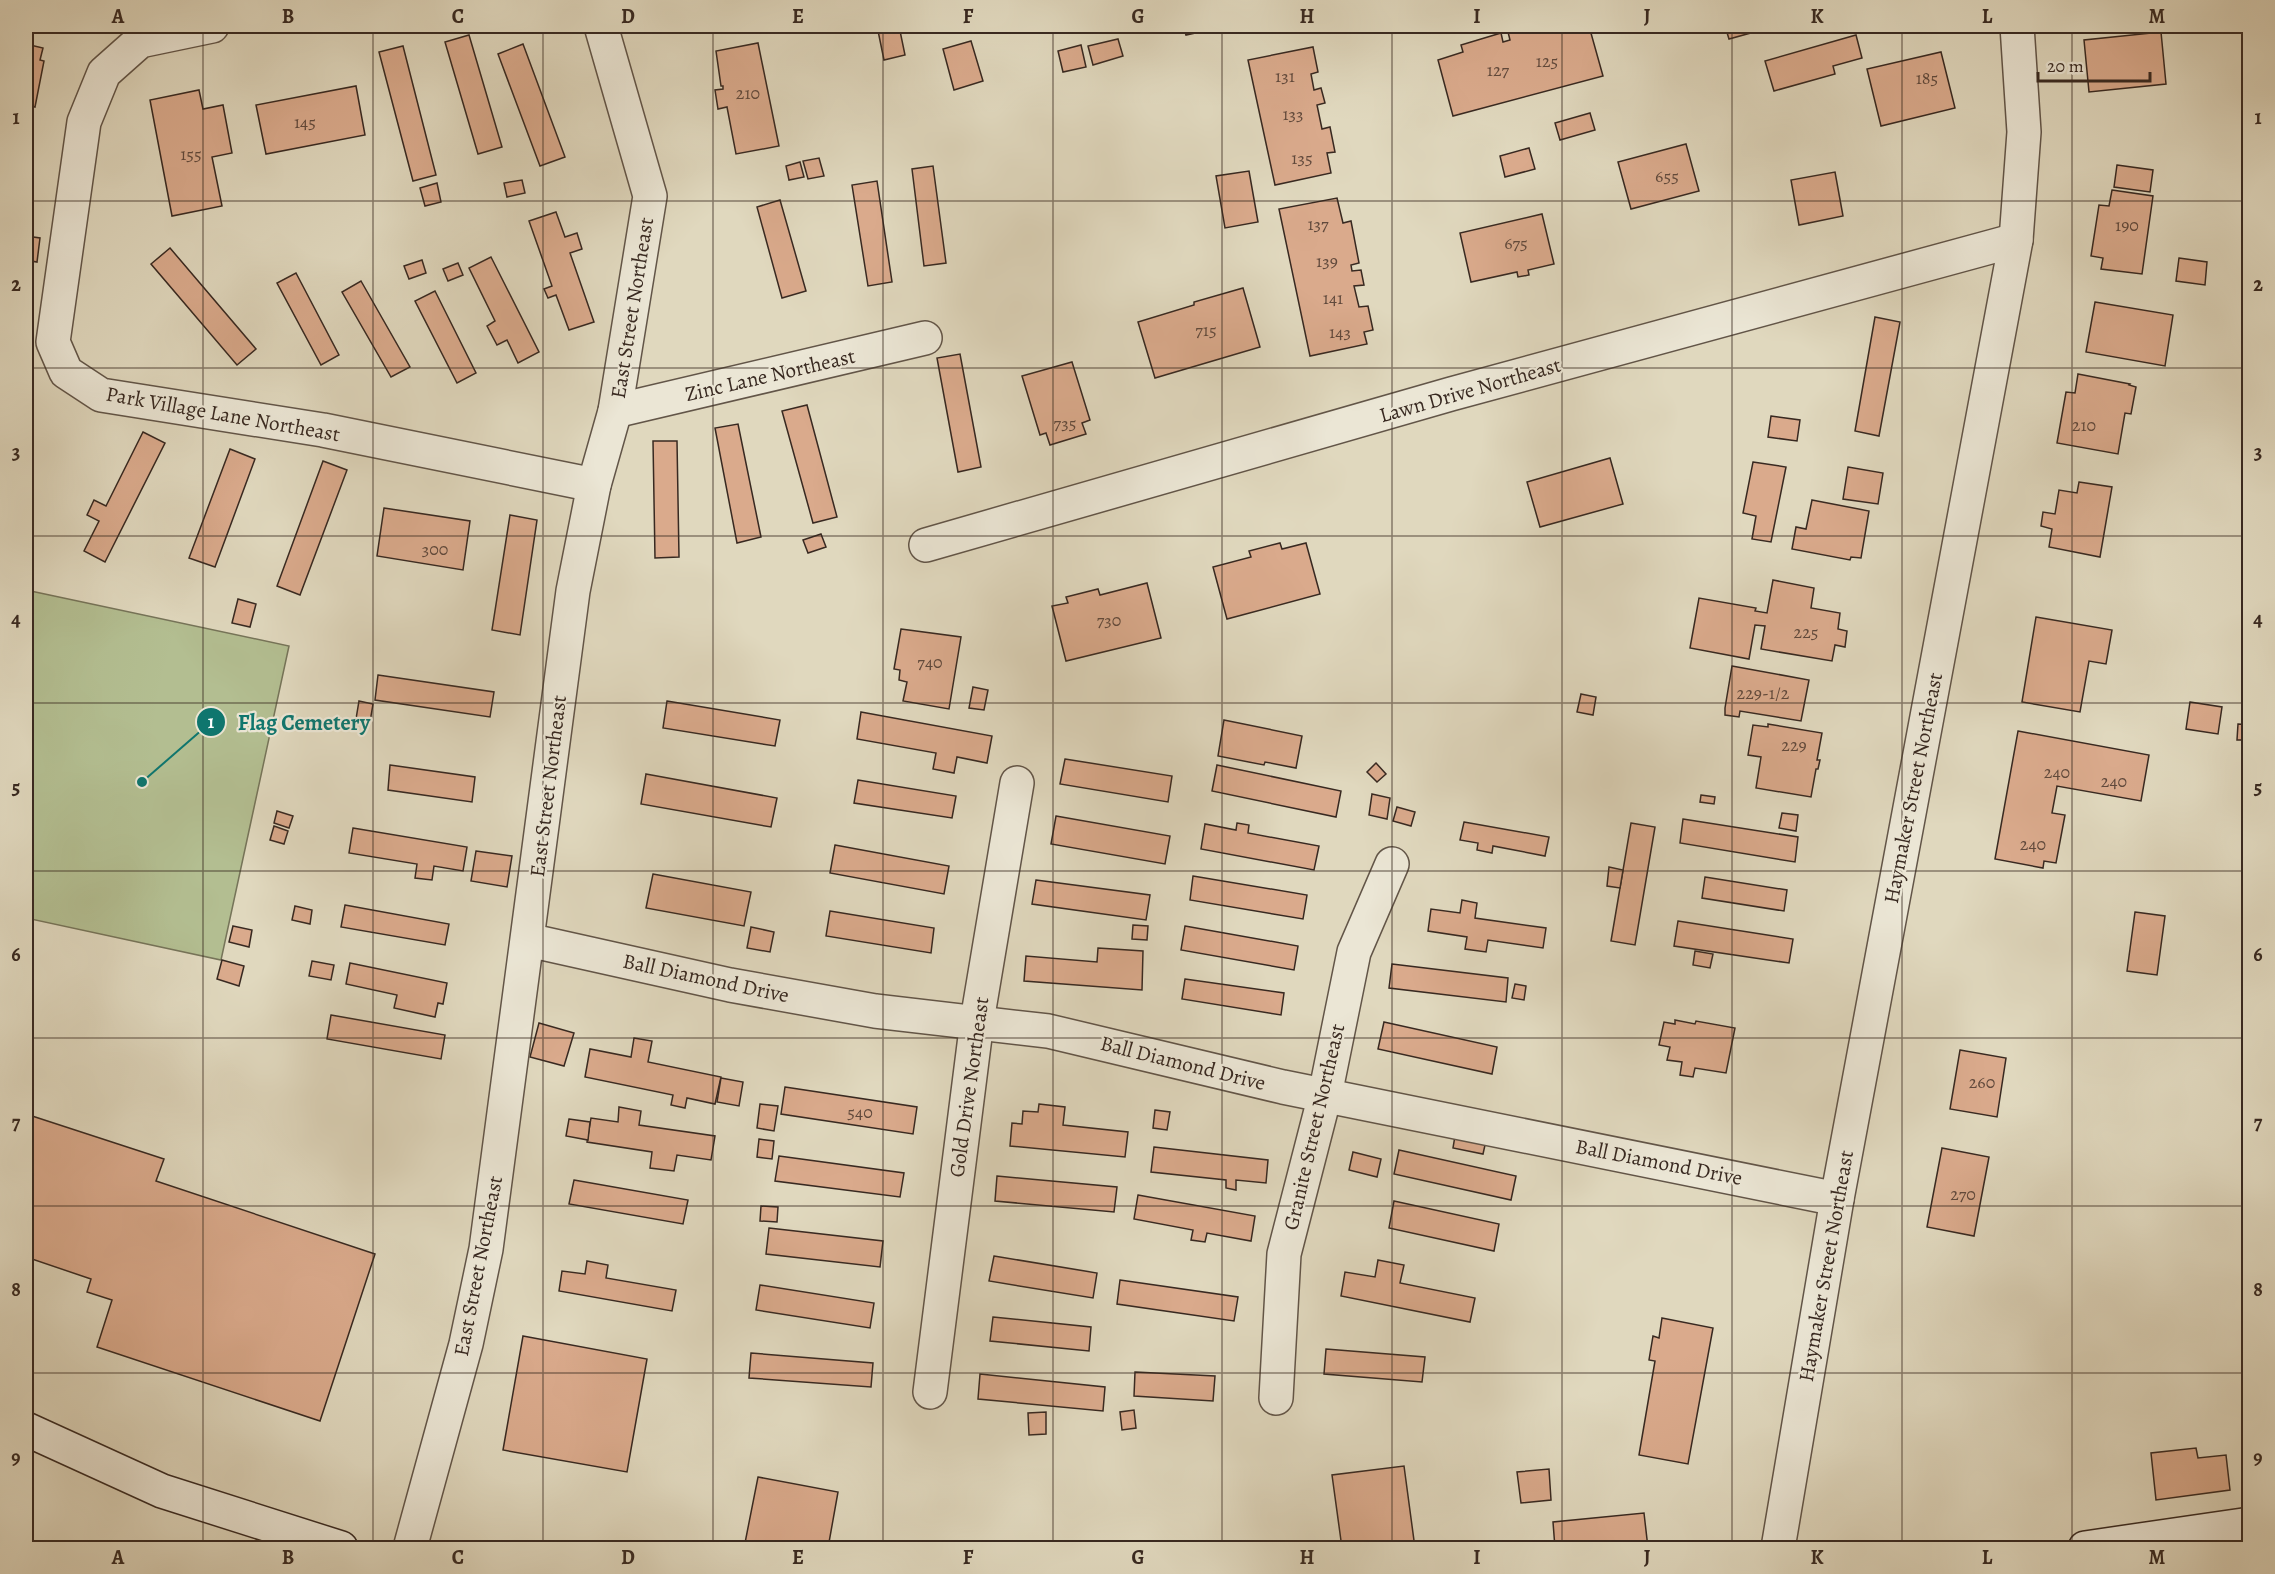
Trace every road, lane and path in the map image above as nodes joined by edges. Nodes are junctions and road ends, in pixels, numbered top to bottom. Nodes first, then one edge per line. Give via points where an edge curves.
1 (212, 26) edge
2 (601, 26) edge
3 (2017, 26) edge
4 (2016, 240) junction
5 (925, 338) dead end
6 (615, 411) junction
7 (594, 485) junction
8 (926, 545) dead end
9 (1017, 783) dead end
10 (1392, 864) dead end
11 (528, 940) junction
12 (976, 1021) junction
13 (1325, 1095) junction
14 (1837, 1198) junction
15 (930, 1392) dead end
16 (1276, 1398) dead end
17 (26, 1429) edge
18 (2250, 1524) edge
19 (341, 1548) edge
20 (410, 1548) edge
21 (1778, 1548) edge
22 (2085, 1548) edge

1 - 7 street, Park Village Lane Northeast via 140,41 104,73 84,122 53,342 66,372 101,395 323,430
2 - 6 street, East Street Northeast via 650,196
3 - 4 street, Haymaker Street Northeast via 2024,132
4 - 8 street, Lawn Drive Northeast via 1451,394
4 - 14 street, Haymaker Street Northeast
5 - 6 street, Zinc Lane Northeast
6 - 7 street, East Street Northeast
7 - 11 street, East Street Northeast via 573,591
9 - 12 street, Gold Drive Northeast
10 - 13 street, Granite Street Northeast via 1354,952
11 - 12 street, Ball Diamond Drive via 729,985 875,1011
11 - 20 street, East Street Northeast via 486,1249 466,1344
12 - 13 street, Ball Diamond Drive via 1048,1031
12 - 15 street, Gold Drive Northeast
13 - 14 street, Ball Diamond Drive
13 - 16 street, Granite Street Northeast via 1284,1254
14 - 21 street, Haymaker Street Northeast
17 - 19 street via 162,1491
18 - 22 street

